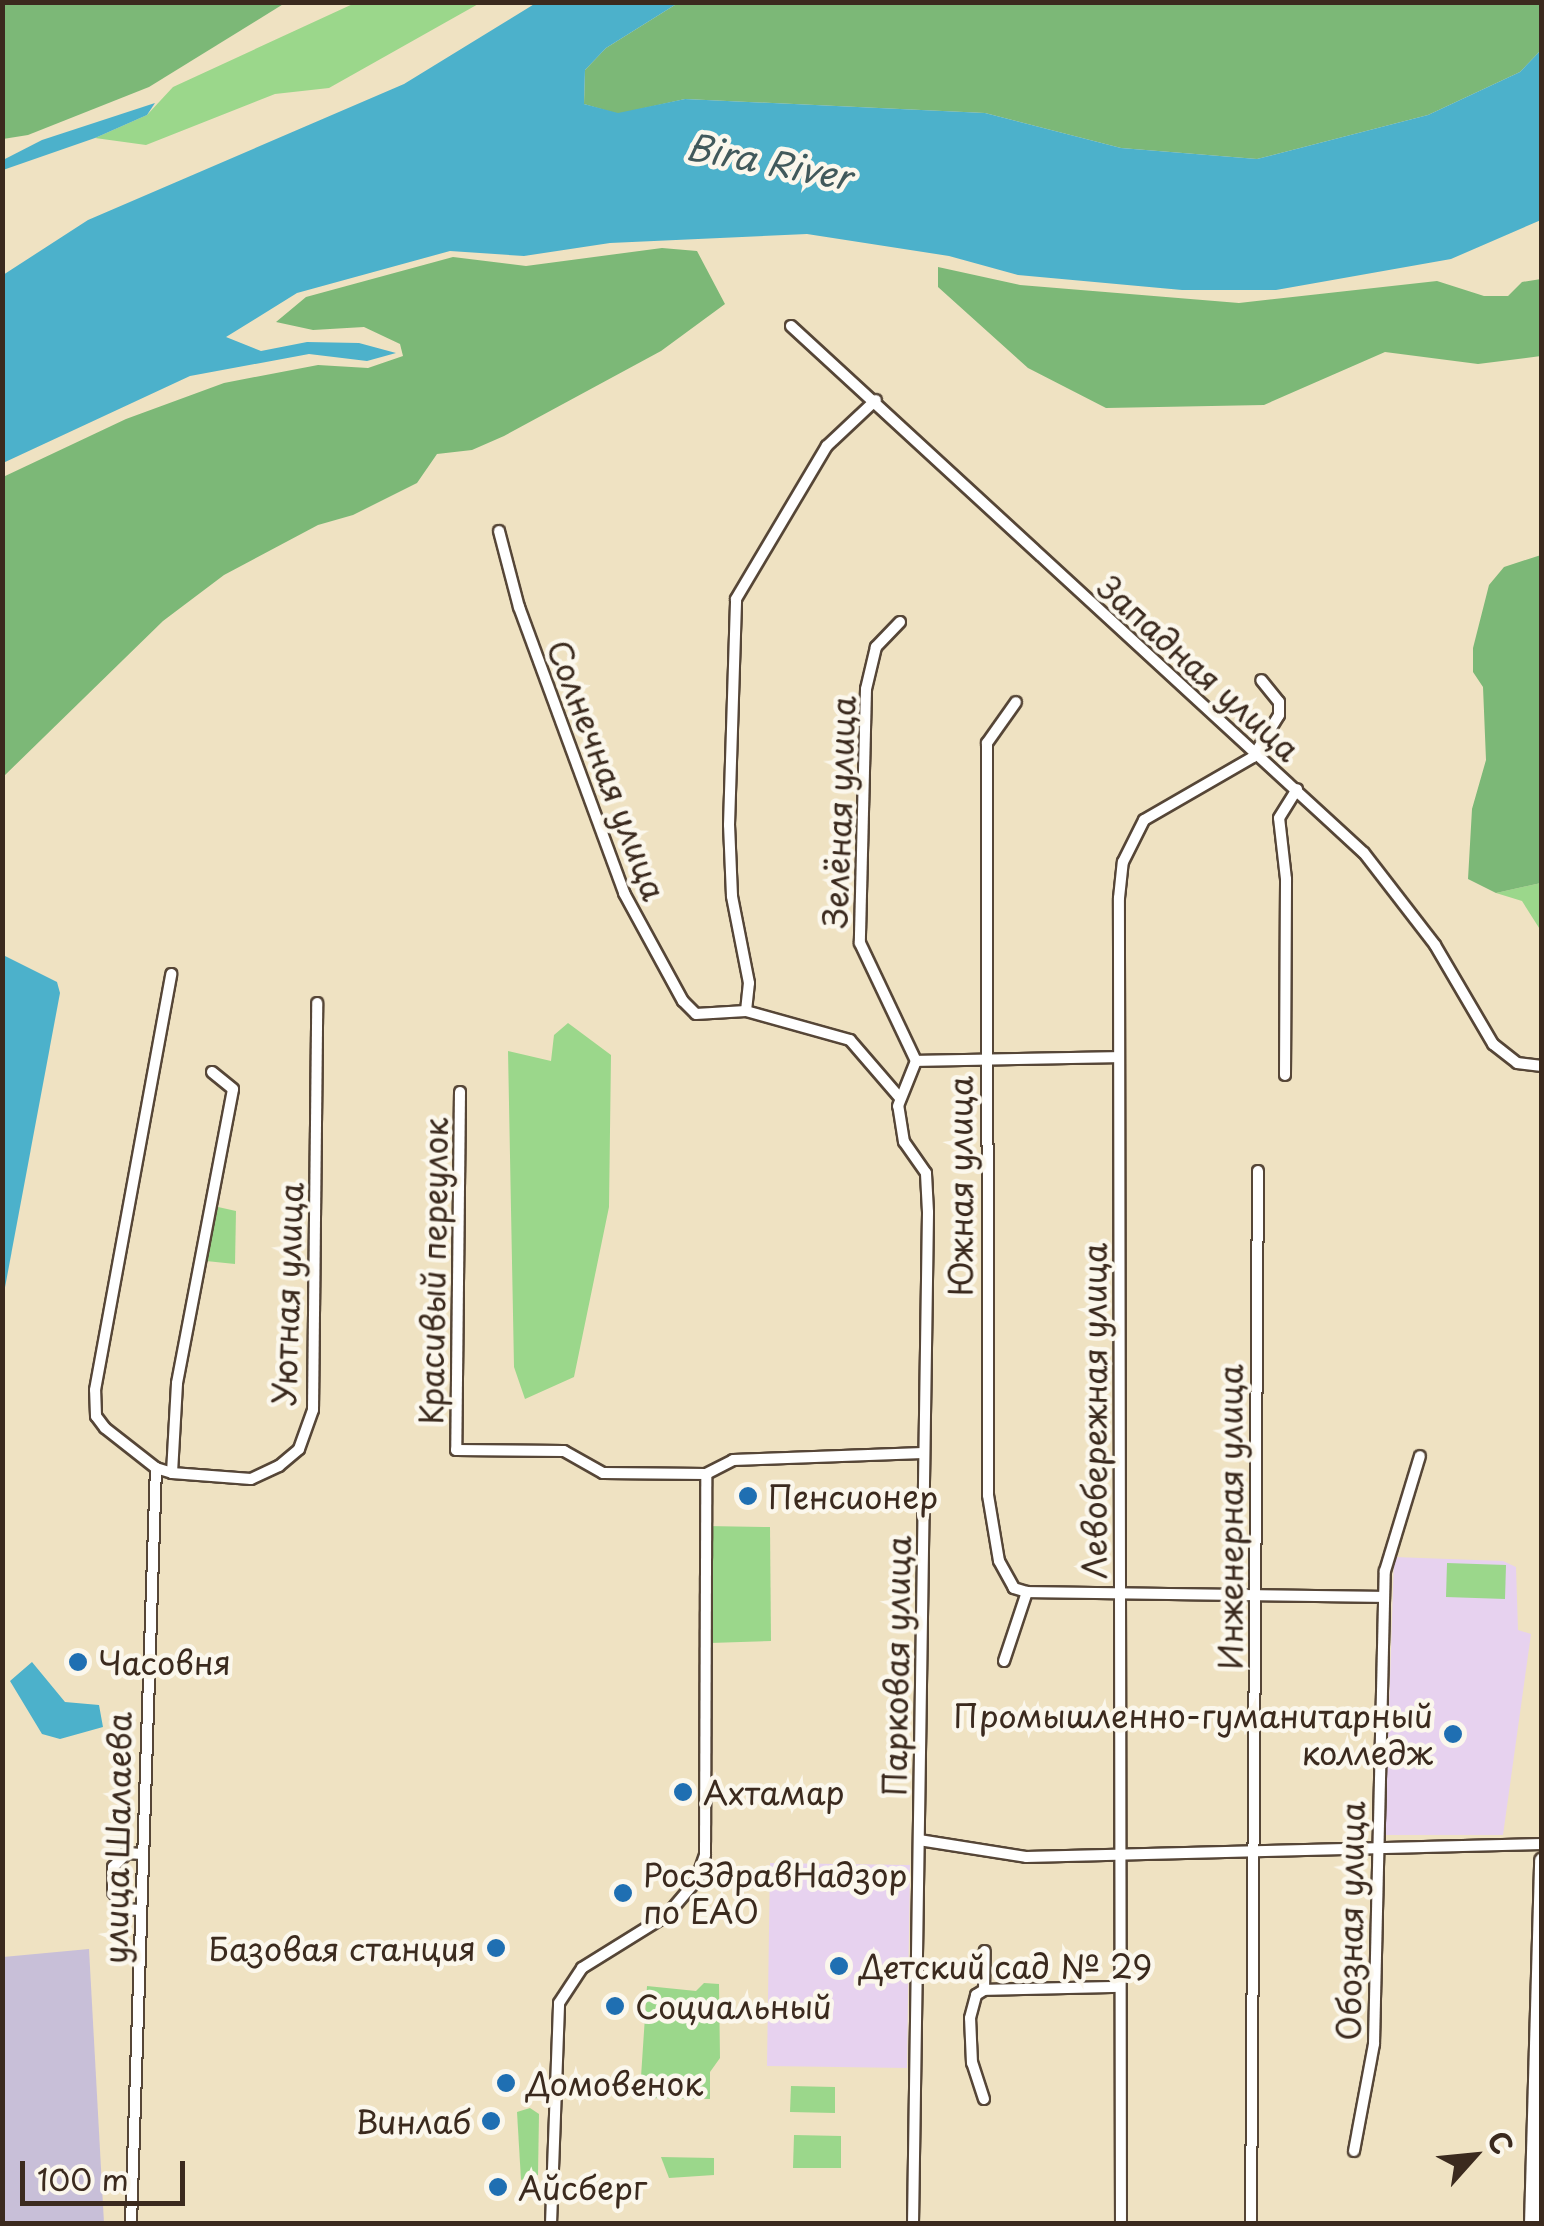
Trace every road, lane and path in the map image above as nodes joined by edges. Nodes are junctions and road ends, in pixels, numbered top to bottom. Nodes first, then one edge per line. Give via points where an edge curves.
1 (791, 326) dead end
2 (876, 400) junction
3 (499, 531) dead end
4 (900, 622) dead end
5 (1261, 680) dead end
6 (1016, 702) dead end
7 (1253, 756) junction
8 (1297, 789) junction
9 (171, 974) dead end
10 (317, 1004) dead end
11 (746, 1011) junction
12 (986, 1056) junction
13 (1119, 1057) junction
14 (916, 1061) junction
15 (1542, 1066) edge
16 (212, 1072) dead end
17 (1285, 1075) dead end
18 (460, 1092) dead end
19 (899, 1097) junction
20 (1258, 1171) dead end
21 (924, 1454) junction
22 (1420, 1456) dead end
23 (156, 1468) junction
24 (172, 1472) junction
25 (706, 1474) junction
26 (1118, 1589) junction
27 (1028, 1592) junction
28 (1254, 1593) junction
29 (1384, 1597) junction
30 (1004, 1662) dead end
31 (918, 1840) junction
32 (1542, 1844) edge
33 (1377, 1850) junction
34 (1252, 1851) junction
35 (1126, 1852) junction
36 (142, 1854) junction
37 (1542, 1860) edge
38 (140, 1910) junction
39 (985, 1951) dead end
40 (1118, 1988) junction
41 (984, 1990) junction
42 (984, 2099) dead end
43 (1354, 2151) dead end
44 (131, 2224) edge
45 (551, 2224) edge
46 (913, 2224) edge
47 (1122, 2224) edge
48 (1251, 2224) edge
49 (1532, 2224) edge

1 - 2 street, Западная улица
2 - 7 street, Западная улица
2 - 11 street via 827,446 736,599 729,824 732,896 749,983
3 - 11 street, Солнечная улица via 519,607 624,893 696,1014
4 - 14 street, Зелёная улица via 876,647 866,689 860,943
5 - 7 street via 1279,702 1279,716
6 - 12 street, Южная улица via 987,743
7 - 8 street, Западная улица
7 - 13 street, Левобережная улица via 1164,804 1132,839 1119,898
8 - 15 street, Западная улица via 1406,904 1493,1044 1516,1063
8 - 17 street via 1280,818
9 - 23 street via 95,1390 96,1416 105,1428
10 - 24 street, Уютная улица via 313,1410 299,1450 251,1479
11 - 19 street via 850,1040
12 - 13 street
12 - 14 street
12 - 27 street, Южная улица via 988,1495 1006,1579
13 - 26 street, Левобережная улица
14 - 19 street
16 - 24 street via 233,1089 177,1382
18 - 25 street, Красивый переулок via 456,1450 564,1451 603,1473
19 - 21 street, Парковая улица via 904,1142 926,1173
20 - 28 street, Инженерная улица
21 - 25 street via 732,1460
21 - 31 street, Парковая улица
22 - 29 street, Обозная улица via 1392,1529
23 - 24 street
23 - 36 street, улица Шалаева
25 - 45 street via 705,1855 696,1881 667,1916 582,1968 559,2003
26 - 27 street
26 - 28 street
26 - 35 street, Левобережная улица
27 - 30 street
28 - 29 street
28 - 34 street, Инженерная улица
29 - 33 street, Обозная улица
31 - 35 street via 1026,1857
31 - 46 street, Парковая улица
32 - 33 street
33 - 34 street
33 - 43 street, Обозная улица via 1374,2044
34 - 35 street
34 - 48 street, Инженерная улица
35 - 40 street, Левобережная улица
36 - 38 street, улица Шалаева
36 - 38 street via 127,1854 113,1866 113,1892 125,1909
37 - 49 main road
38 - 44 street, улица Шалаева
39 - 41 street
40 - 41 street
40 - 47 street, Левобережная улица
41 - 42 street via 970,2018 972,2063

